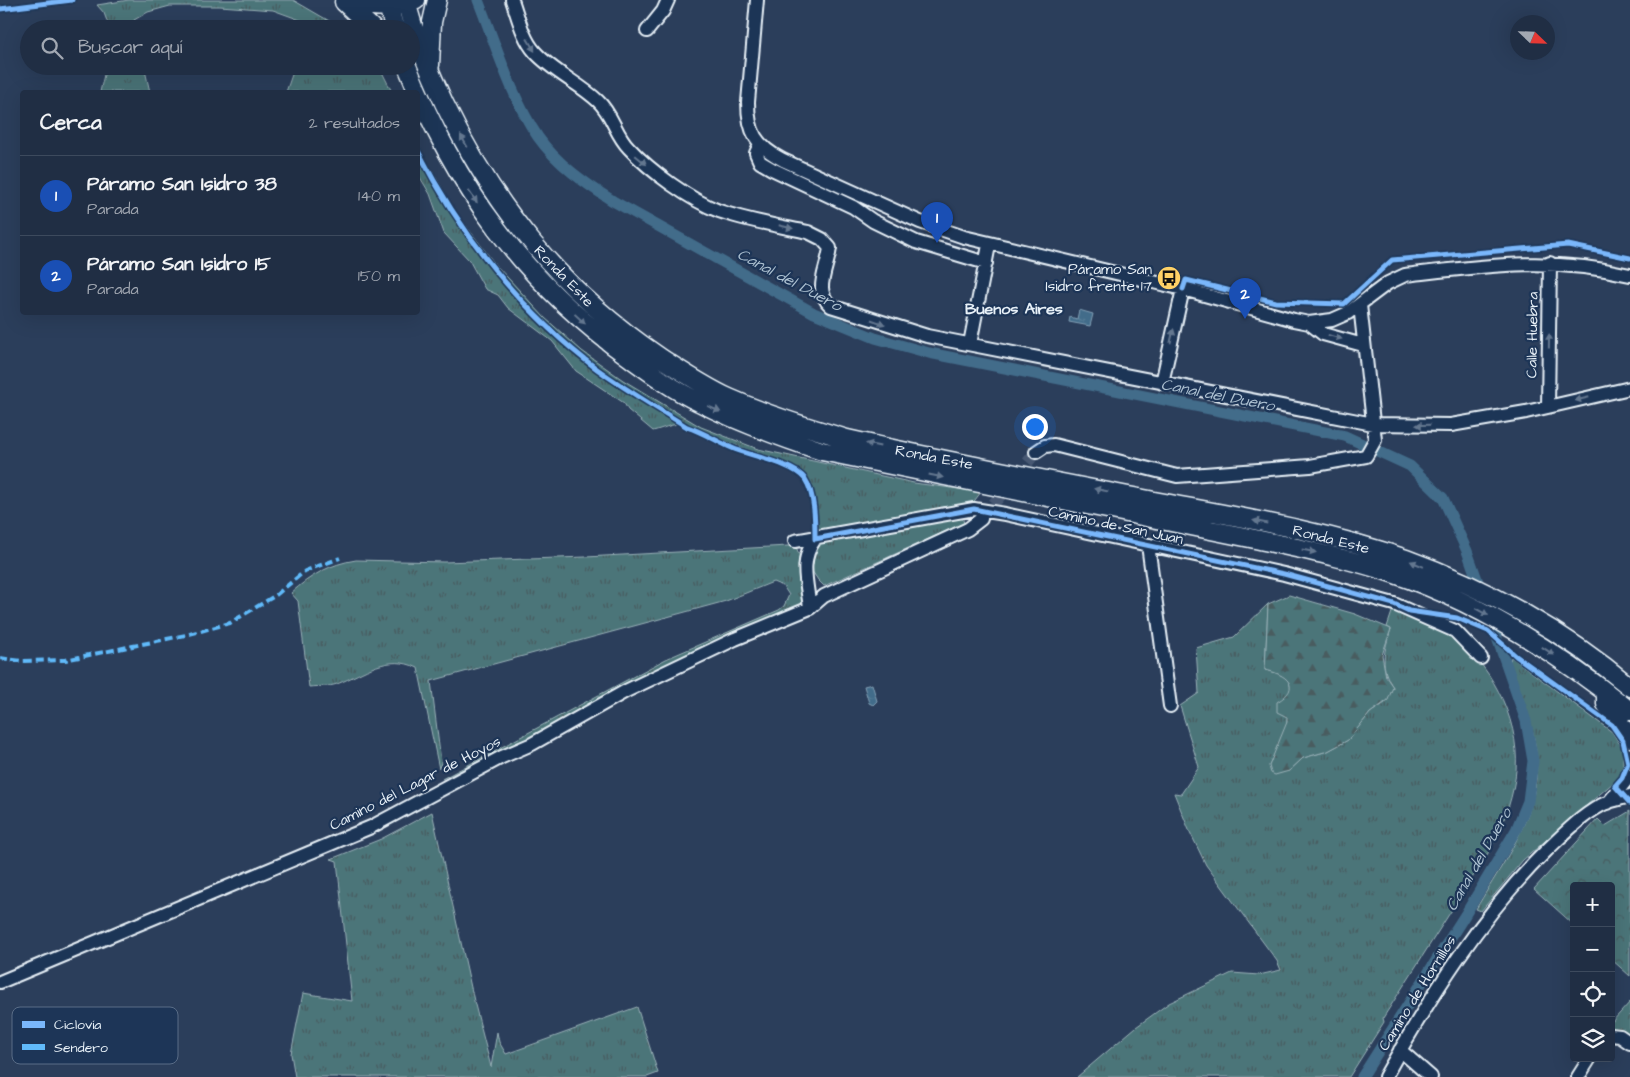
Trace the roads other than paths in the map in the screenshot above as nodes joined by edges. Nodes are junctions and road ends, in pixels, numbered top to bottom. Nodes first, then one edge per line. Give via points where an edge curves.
1 (437, 0) edge
2 (512, 0) edge
3 (668, 0) edge
4 (757, 0) edge
5 (410, 1) edge
6 (345, 2) edge
7 (386, 3) edge
8 (364, 20) edge
9 (392, 20) edge
10 (415, 20) edge
11 (648, 31) dead end
12 (420, 37) edge
13 (429, 70) junction
14 (411, 75) edge
15 (418, 90) edge
16 (420, 95) edge
17 (760, 144) junction
18 (989, 244) junction
19 (986, 263) junction
20 (1550, 263) junction
21 (1630, 276) edge
22 (1183, 290) junction
23 (1360, 305) junction
24 (1309, 323) junction
25 (970, 344) junction
26 (1363, 345) junction
27 (1162, 383) junction
28 (1630, 388) edge
29 (1548, 407) junction
30 (1373, 424) junction
31 (1036, 452) tunnel mouth
32 (981, 519) tunnel mouth
33 (815, 539) junction
34 (794, 540) dead end
35 (1148, 545) junction
36 (1460, 591) junction
37 (810, 608) junction
38 (1509, 616) junction
39 (1481, 658) dead end
40 (1626, 682) edge
41 (1606, 692) junction
42 (1170, 706) dead end
43 (1630, 711) edge
44 (1630, 738) edge
45 (1630, 776) edge
46 (1630, 796) edge
47 (1608, 803) junction
48 (0, 982) edge
49 (1615, 1035) edge
50 (1630, 1043) edge
51 (1400, 1050) junction
52 (1587, 1062) edge
53 (1385, 1077) edge
54 (1431, 1077) edge
55 (1578, 1077) edge

1 - 13 highway
2 -> 25 street via 522,30 534,51 554,70 598,100 610,113 621,140 640,160 692,197 719,211 808,232 822,239 830,248 821,290 823,299 832,306 894,327
3 - 11 street via 664,11
4 - 17 street via 748,118
5 - 7 highway
5 - 10 highway, Ronda Este
6 - 7 highway
6 - 8 highway
7 - 9 highway
12 - 13 highway, Ronda Este
36 -> 13 highway, Ronda Este via 1406,559 1305,532 847,439 728,397 628,335 597,311 543,257 497,198 452,120
14 -> 15 highway, Ronda Este
16 -> 36 highway, Ronda Este via 466,187 545,287 596,334 697,402 769,433 822,451 1327,554
17 - 18 street via 783,160 920,222
17 - 19 street via 756,153 760,162 772,169 916,242
18 - 19 street
18 - 22 street
19 - 25 street
20 - 21 street
20 - 23 street via 1518,263 1405,275 1388,283
29 -> 20 street, Calle Huebra
22 - 24 street
27 -> 22 street
23 - 24 street via 1332,320
23 - 26 street
24 -> 26 street via 1323,334
25 - 27 street
26 - 30 street
27 - 30 street
28 -> 29 street
29 -> 30 street via 1451,425
30 - 31 street via 1374,440 1366,456 1310,466 1177,476 1054,444
32 - 37 street, Camino del Lagar de Hoyos via 968,529 824,596
33 - 34 street, Camino de San Juan
33 - 35 street, Camino de San Juan via 974,509
33 - 37 street via 806,551 804,563
35 - 39 street, Camino de San Juan via 1284,574 1394,604 1455,631
35 - 42 street, Camino de San Juan
36 - 38 highway, Ronda Este
37 - 48 street, Camino del Lagar de Hoyos via 735,639 626,691 532,744 371,827
38 - 40 highway, Ronda Este via 1578,647
38 -> 41 highway, Ronda Este
41 - 43 highway, Ronda Este
41 - 44 highway via 1606,704
45 - 47 street, Camino de Hornillos
46 - 47 street, Camino de Hornillos
47 - 51 street, Camino de Hornillos via 1566,832 1527,870 1467,943
49 - 50 street
51 - 53 street, Camino de Hornillos
51 - 54 street
52 - 55 street

